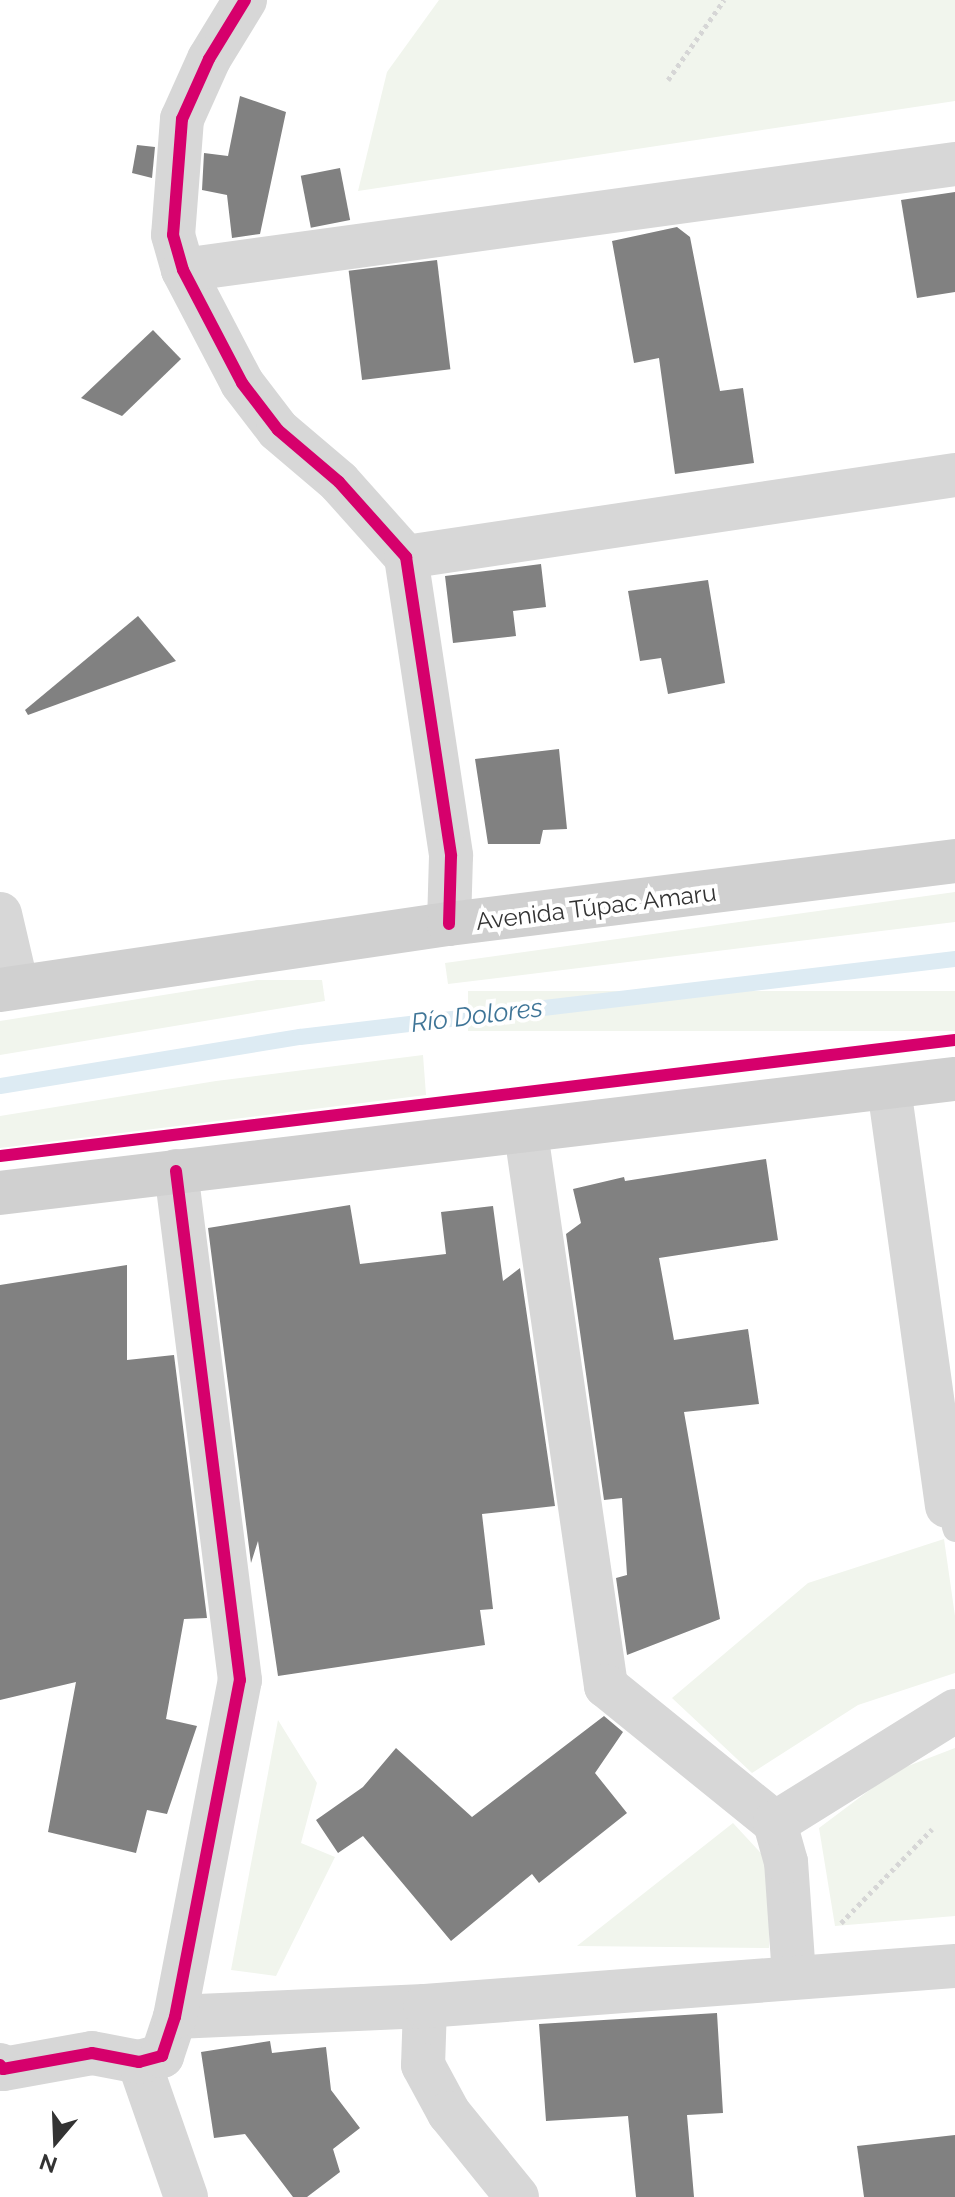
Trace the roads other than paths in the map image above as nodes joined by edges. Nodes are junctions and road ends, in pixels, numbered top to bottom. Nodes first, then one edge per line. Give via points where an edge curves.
1 (245, 0) edge
2 (955, 164) edge
3 (183, 270) junction
4 (955, 475) edge
5 (406, 557) junction
6 (955, 861) edge
7 (0, 914) edge
8 (449, 924) junction
9 (8, 988) edge
10 (955, 1079) edge
11 (889, 1088) junction
12 (526, 1133) junction
13 (176, 1171) junction
14 (0, 1193) edge
15 (952, 1521) edge
16 (955, 1711) edge
17 (775, 1823) junction
18 (955, 1966) edge
19 (794, 1976) junction
20 (425, 2006) junction
21 (175, 2017) junction
22 (139, 2062) junction
23 (1, 2068) edge
24 (186, 2197) edge
25 (517, 2197) edge

1 - 3 street via 209,59 182,119 173,235
2 - 3 street
3 - 5 street via 242,383 278,430 339,482
4 - 5 street
5 - 8 street via 451,856
6 - 8 street, Avenida Túpac Amaru
7 - 9 street
8 - 9 street, Avenida Túpac Amaru
10 - 11 street
11 - 12 street
11 - 15 street
12 - 13 street
12 - 17 street via 606,1686
13 - 14 street
13 - 21 street via 240,1680
16 - 17 street
17 - 19 street via 786,1862
18 - 19 street
19 - 20 street
20 - 21 street
20 - 25 street via 423,2065 449,2113
21 - 22 street via 162,2056
22 - 23 street via 92,2053
22 - 24 street

